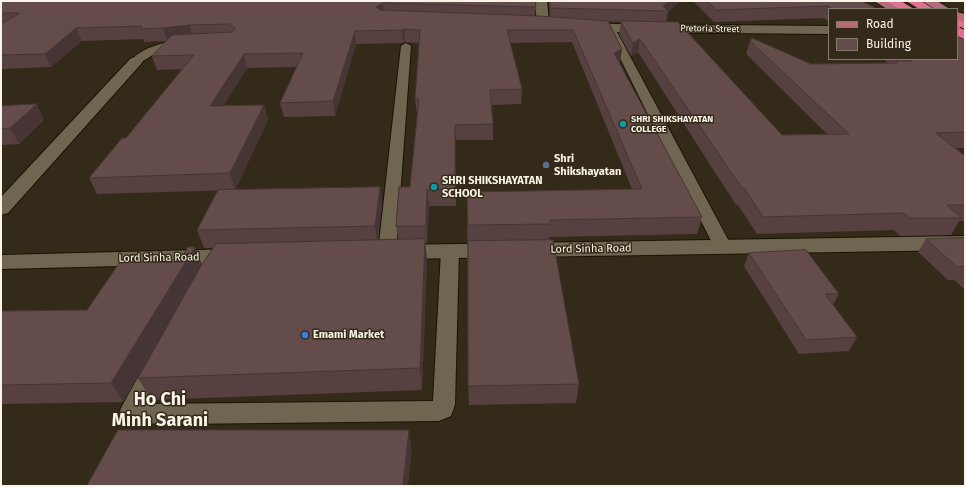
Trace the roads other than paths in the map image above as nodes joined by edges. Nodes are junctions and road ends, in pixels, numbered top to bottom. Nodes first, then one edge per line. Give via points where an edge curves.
1 (541, 1) edge
2 (880, 1) edge
3 (892, 1) edge
4 (912, 1) edge
5 (928, 1) edge
6 (894, 8) edge
7 (906, 8) edge
8 (926, 8) edge
9 (942, 8) edge
10 (611, 28) junction
11 (828, 30) edge
12 (195, 42) edge
13 (406, 46) edge
14 (136, 61) joint
15 (1, 209) edge
16 (965, 243) edge
17 (723, 247) junction
18 (450, 251) junction
19 (387, 252) junction
20 (364, 253) edge
21 (256, 256) edge
22 (1, 262) edge
23 (166, 348) edge

1 - 10 street, Pretoria Street via 540,24
2 - 6 main road
3 - 7 highway
4 - 8 highway
5 - 9 main road
10 - 11 street, Pretoria Street
10 - 17 lane
12 - 14 lane via 172,43 150,51
13 - 19 lane
14 - 15 street
16 - 17 street, Lord Sinha Road
17 - 18 street, Lord Sinha Road
18 - 19 street, Lord Sinha Road
18 - 23 lane via 444,405 439,411 130,413
19 - 20 street, Lord Sinha Road
21 - 22 street, Lord Sinha Road via 213,265

